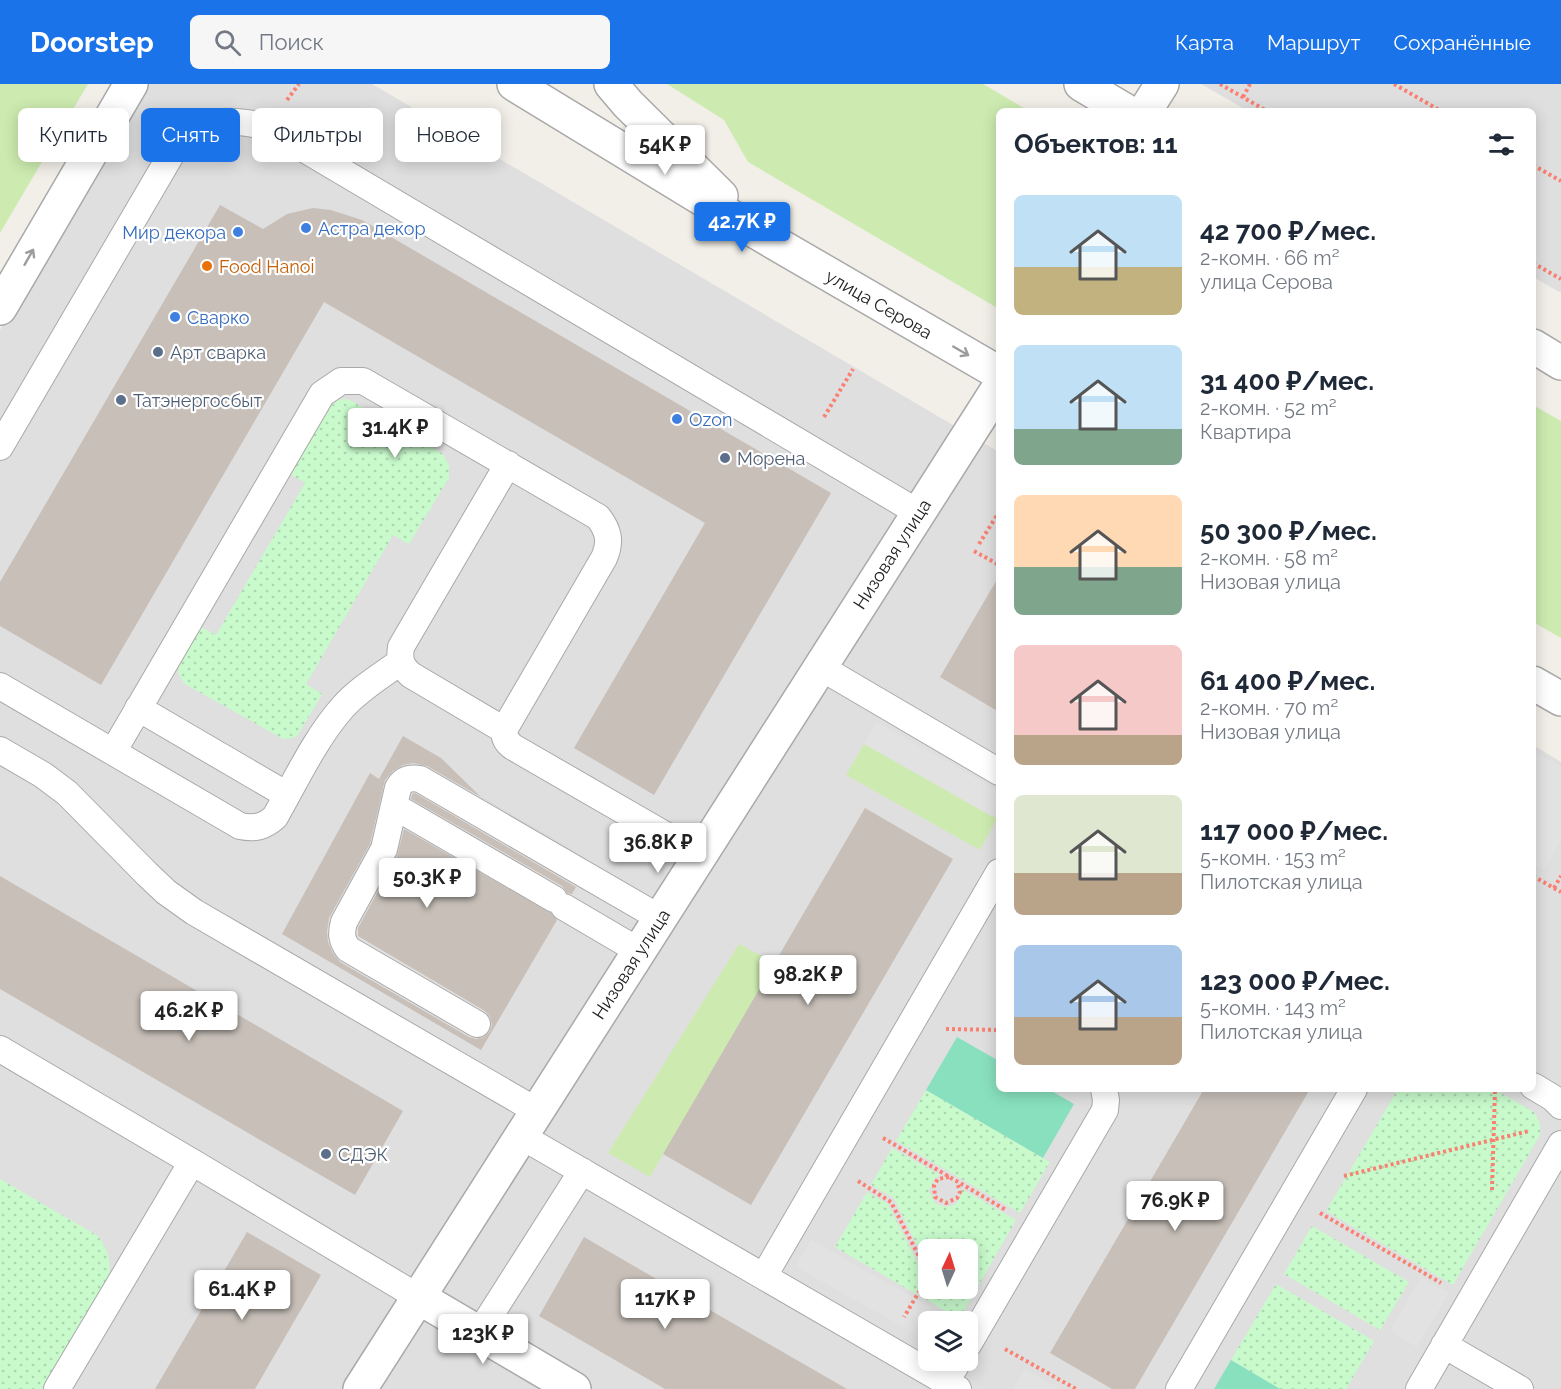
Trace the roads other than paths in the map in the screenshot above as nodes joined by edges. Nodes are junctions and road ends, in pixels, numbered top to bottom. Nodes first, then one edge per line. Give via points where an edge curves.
1 (131, 84) edge
2 (514, 84) edge
3 (611, 84) edge
4 (1081, 84) edge
5 (1162, 84) edge
6 (1121, 108) edge
7 (1147, 108) edge
8 (758, 233) junction
9 (0, 308) edge
10 (1536, 348) edge
11 (1561, 363) edge
12 (996, 371) edge
13 (996, 392) edge
14 (0, 447) edge
15 (508, 465) junction
16 (919, 513) junction
17 (400, 662) junction
18 (820, 668) junction
19 (1536, 685) edge
20 (0, 687) edge
21 (1561, 699) edge
22 (138, 708) junction
23 (504, 730) junction
24 (0, 750) edge
25 (113, 752) junction
26 (996, 770) edge
27 (288, 795) junction
28 (394, 806) junction
29 (700, 855) junction
30 (996, 881) edge
31 (660, 918) junction
32 (639, 951) junction
33 (477, 1024) dead end
34 (0, 1049) edge
35 (1536, 1088) edge
36 (1105, 1092) edge
37 (1352, 1092) edge
38 (1561, 1106) edge
39 (529, 1123) junction
40 (1561, 1144) edge
41 (192, 1162) junction
42 (582, 1171) junction
43 (764, 1276) junction
44 (418, 1297) junction
45 (978, 1327) edge
46 (479, 1333) junction
47 (1444, 1345) junction
48 (954, 1377) edge
49 (57, 1389) edge
50 (360, 1389) edge
51 (574, 1389) edge
52 (1179, 1389) edge
53 (1419, 1389) edge
54 (1520, 1389) edge

9 -> 1 street
2 - 8 street, улица Серова
3 - 8 street
4 - 6 street
5 - 7 street
8 -> 12 street, улица Серова
10 - 11 street
13 - 16 street, Низовая улица
14 - 16 lane via 175,148 202,128 243,121 267,127
15 - 17 lane via 401,646
15 - 22 lane via 363,381 341,381 332,386 322,394
15 - 23 lane via 598,517 609,543
16 - 18 street, Низовая улица
17 - 23 lane via 411,675
17 - 27 lane via 360,690 339,711
18 - 26 lane
18 - 29 street, Низовая улица
19 - 21 street
20 - 25 lane
22 - 25 lane
22 - 27 lane
23 - 29 lane via 513,747
24 - 39 lane via 67,793 166,892 194,912
25 - 27 lane via 240,826 267,824
28 - 31 lane via 400,784 409,778 420,779
28 - 32 lane
28 - 33 lane via 384,849 344,922 342,939 348,949
29 - 31 street, Низовая улица
30 - 43 lane
31 - 32 street, Низовая улица
32 - 39 street, Низовая улица
34 - 41 lane
35 - 38 lane
36 - 45 lane via 1105,1110
37 - 52 lane
39 - 42 lane
39 - 44 street, Низовая улица
40 - 47 lane
41 - 44 lane
41 - 49 lane
42 - 43 lane
42 - 46 lane
43 - 48 lane via 887,1347
44 - 46 street
44 - 50 street, Низовая улица
46 - 51 street
47 - 53 lane
47 - 54 lane

